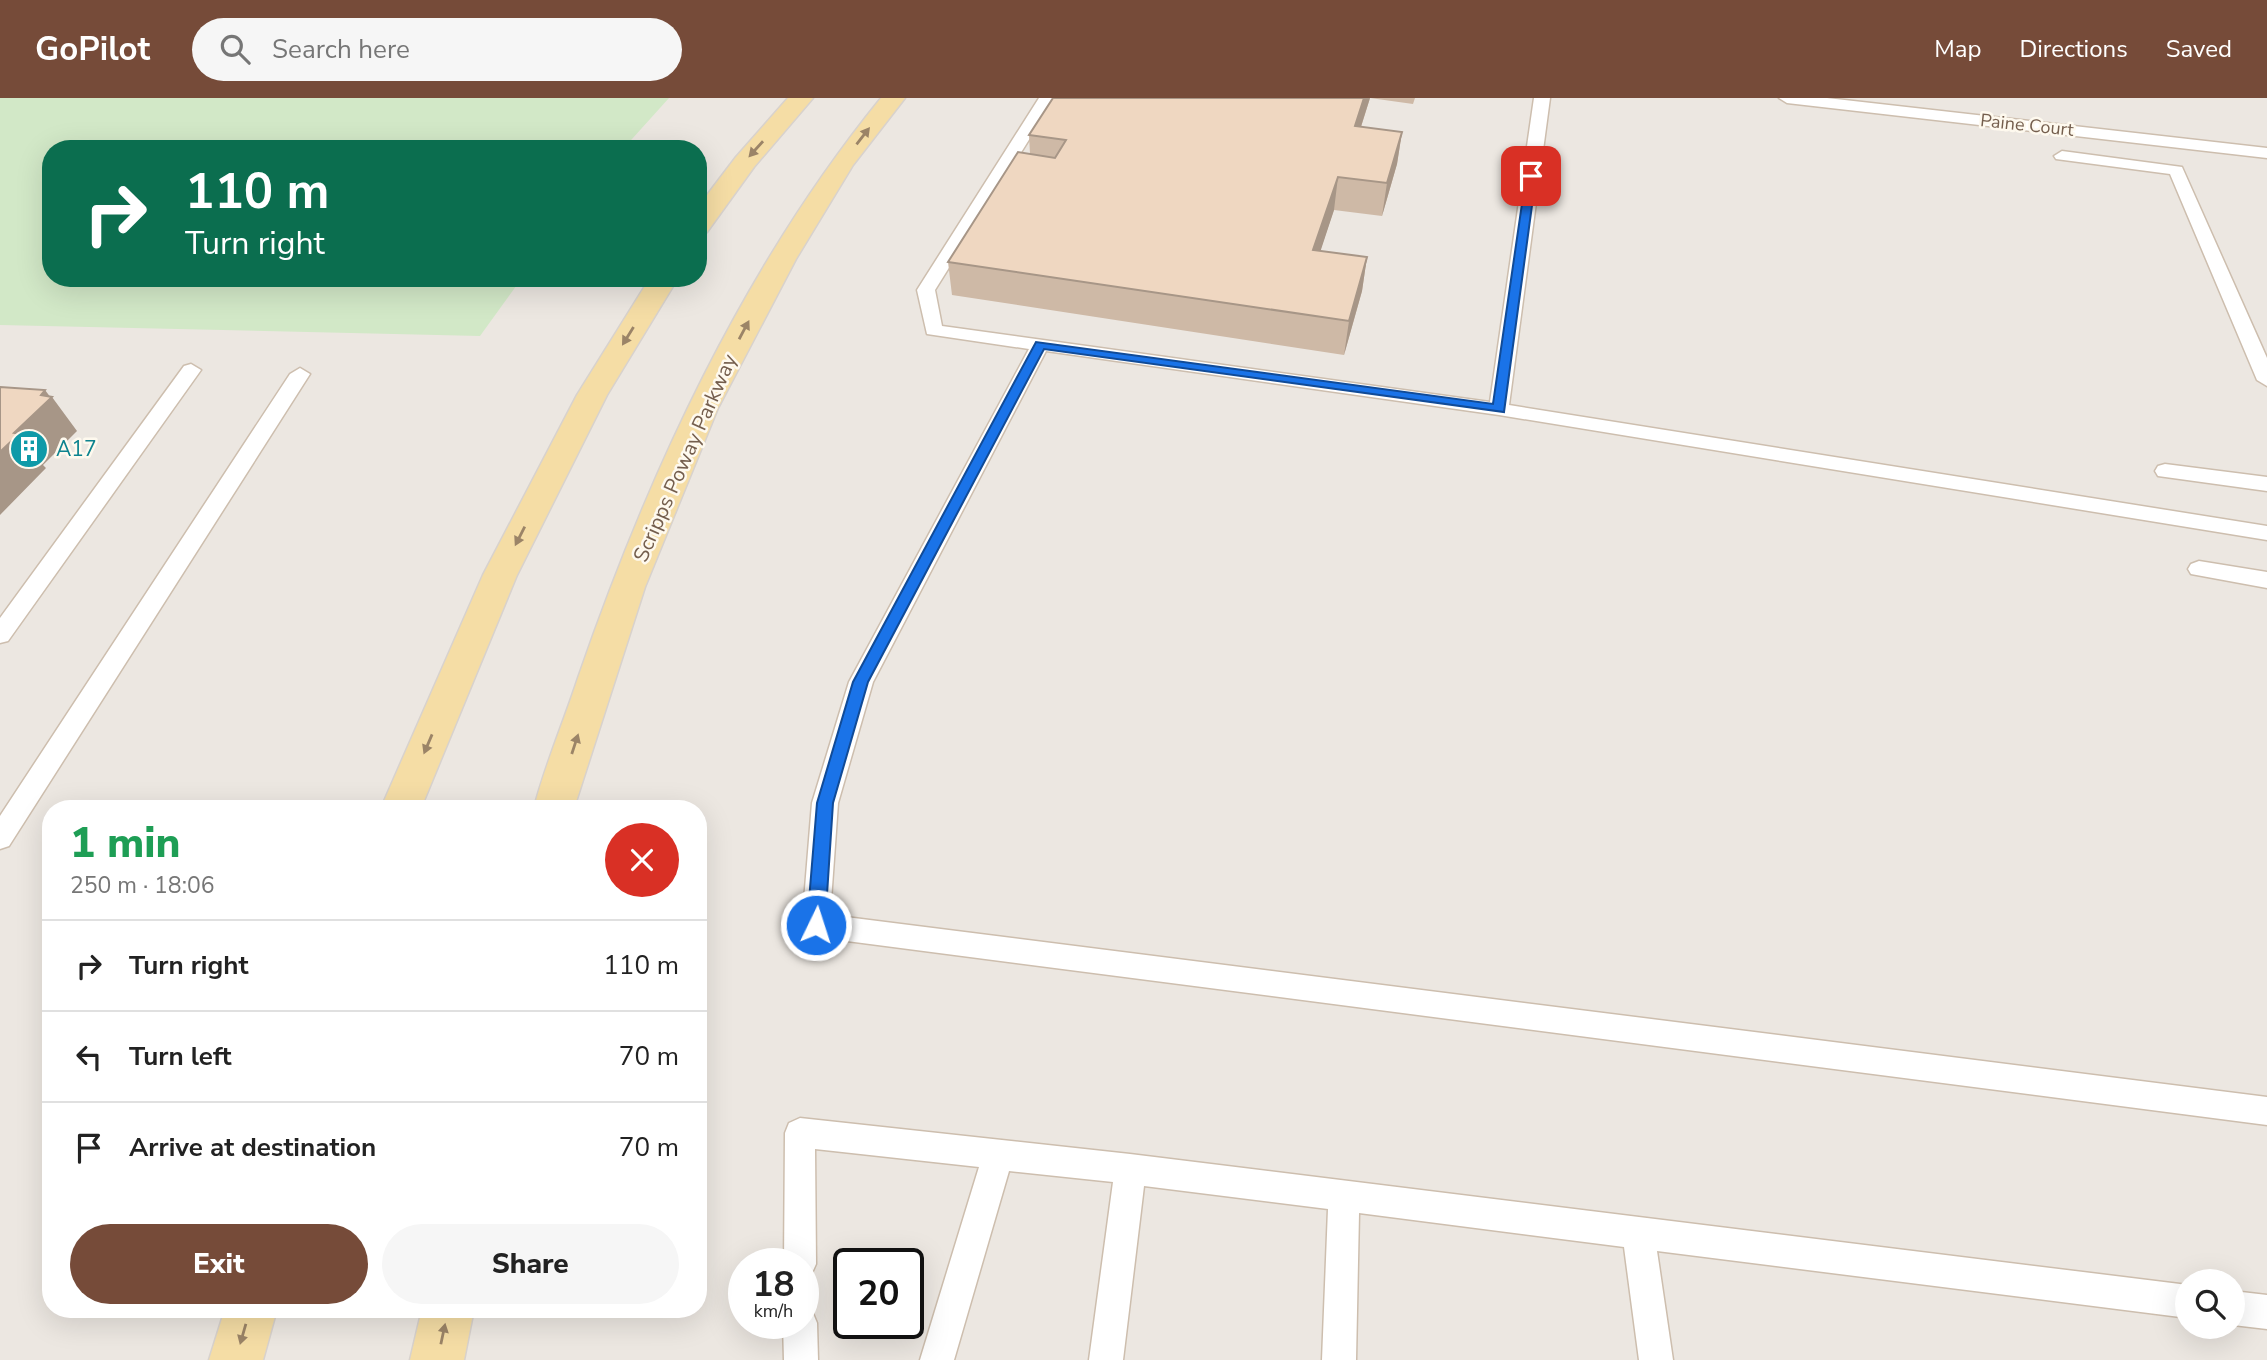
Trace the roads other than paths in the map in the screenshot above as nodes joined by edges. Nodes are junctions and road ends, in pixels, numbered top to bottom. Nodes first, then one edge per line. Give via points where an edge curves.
1 (801, 98) edge
2 (893, 98) edge
3 (1047, 98) edge
4 (1542, 98) edge
5 (1787, 98) edge
6 (2267, 152) edge
7 (2062, 156) dead end
8 (707, 214) edge
9 (658, 287) edge
10 (1040, 345) junction
11 (191, 370) dead end
12 (300, 374) dead end
13 (2267, 380) edge
14 (1499, 409) junction
15 (2165, 471) dead end
16 (2267, 484) edge
17 (2267, 533) edge
18 (2199, 569) dead end
19 (2267, 580) edge
20 (0, 635) edge
21 (404, 800) edge
22 (557, 800) edge
23 (0, 838) edge
24 (2267, 1111) edge
25 (998, 1155) junction
26 (1130, 1169) junction
27 (1344, 1196) junction
28 (1638, 1233) junction
29 (800, 1248) edge
30 (2175, 1300) edge
31 (2245, 1309) edge
32 (2267, 1312) edge
33 (248, 1318) edge
34 (446, 1318) edge
35 (800, 1339) edge
36 (236, 1360) edge
37 (437, 1360) edge
38 (801, 1360) edge
39 (937, 1360) edge
40 (1106, 1360) edge
41 (1339, 1360) edge
42 (1656, 1360) edge

1 -> 8 main road
22 -> 2 main road, Scripps Poway Parkway via 627,587 703,408 782,259 842,162
3 - 10 lane via 926,290 934,330
4 - 14 lane
5 - 6 lane, Paine Court
7 - 13 lane via 2176,170
9 -> 21 main road via 592,395 500,575
10 - 14 lane
10 - 24 lane via 860,682 825,803 816,925
11 - 20 lane
12 - 23 lane
14 - 17 lane
15 - 16 lane
18 - 19 lane
25 - 26 lane
25 - 29 lane via 800,1133
25 - 39 lane
26 - 27 lane
26 - 40 lane
27 - 28 lane
27 - 41 lane
28 - 30 lane
28 - 42 lane
31 - 32 lane
33 -> 36 main road
37 -> 34 main road
35 - 38 lane

